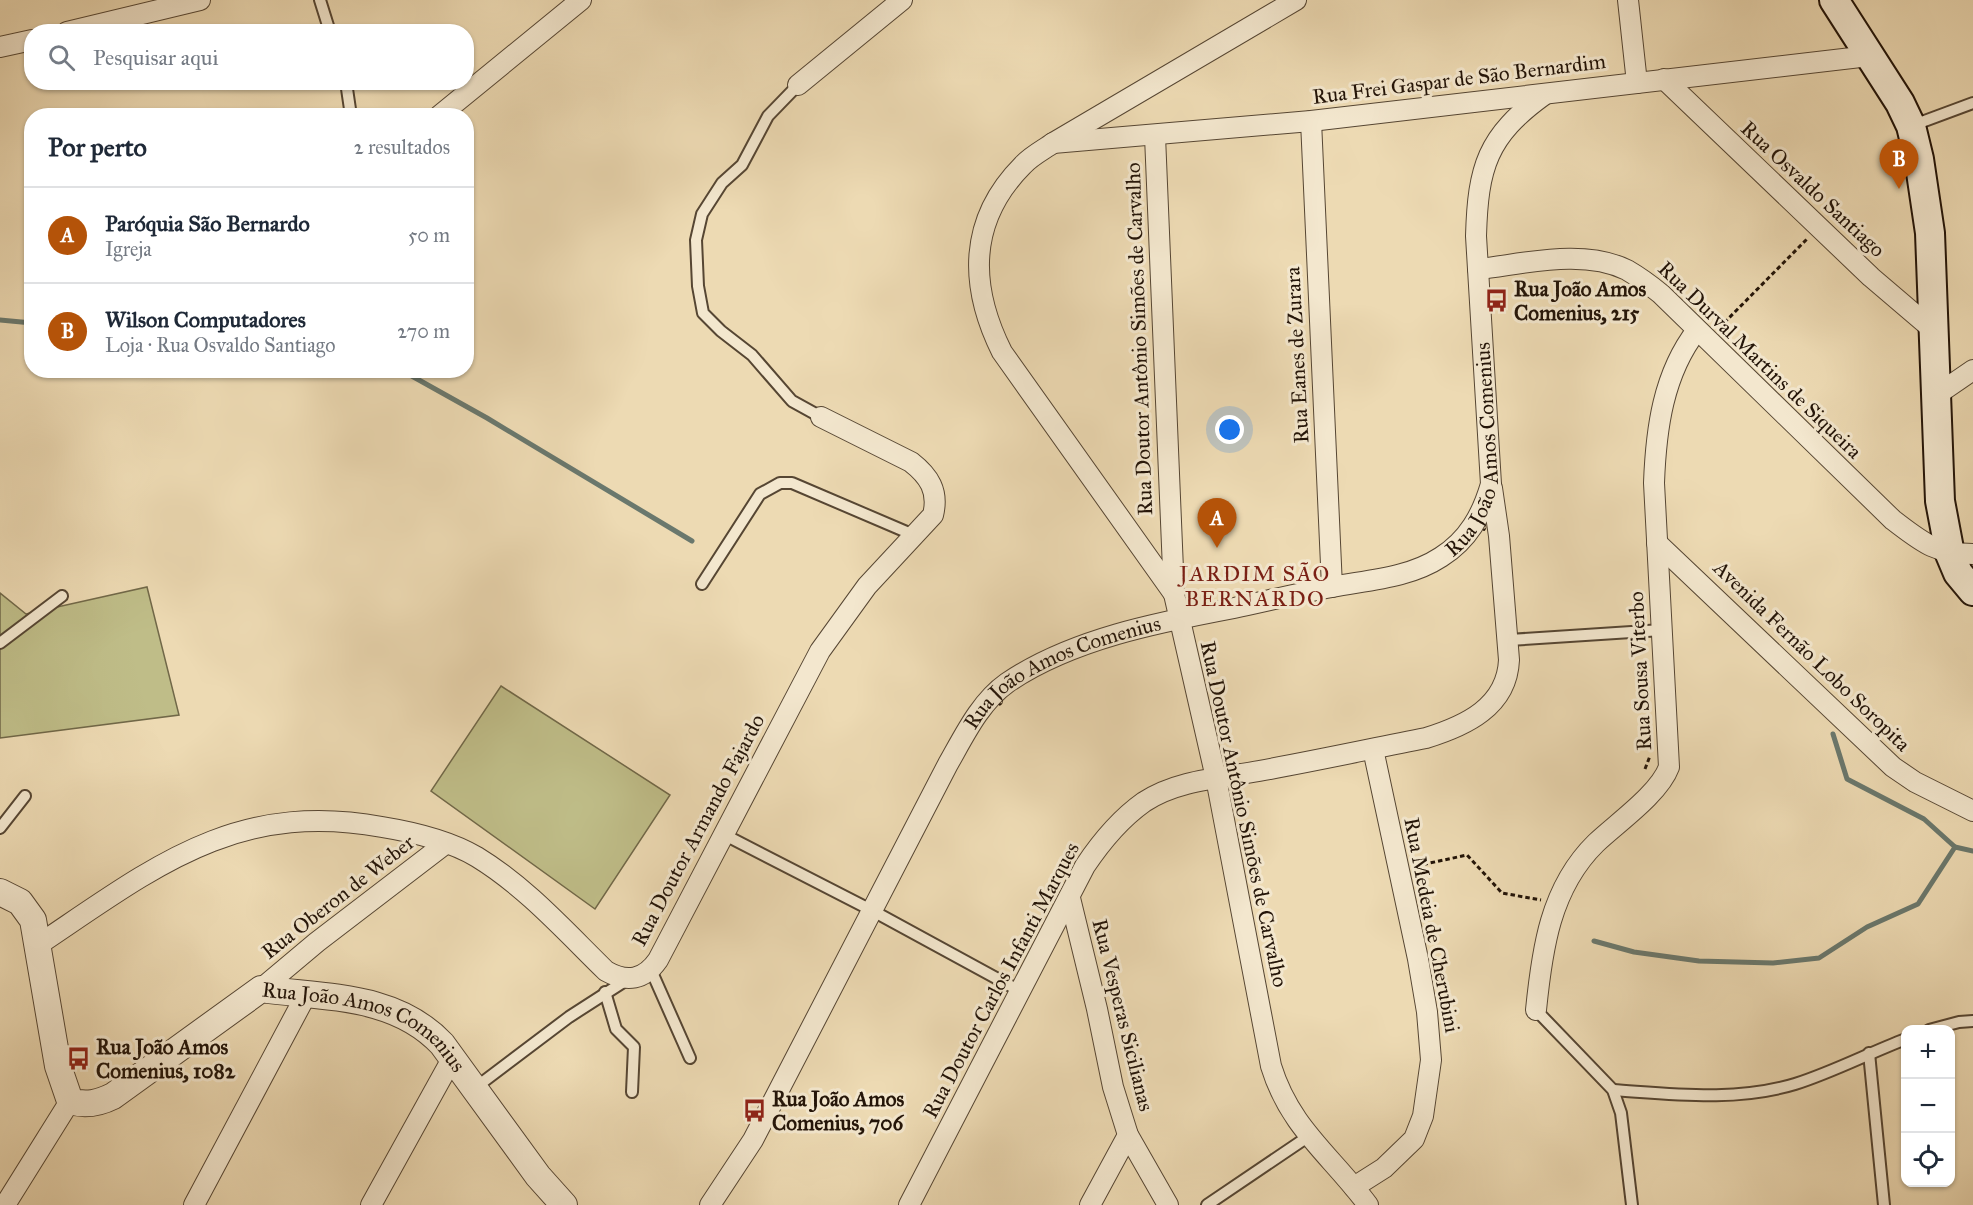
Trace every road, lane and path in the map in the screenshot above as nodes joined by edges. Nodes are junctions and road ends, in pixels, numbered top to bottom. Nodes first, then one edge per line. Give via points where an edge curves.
1 (200, 0) edge
2 (320, 0) edge
3 (581, 0) edge
4 (902, 0) edge
5 (1296, 0) edge
6 (1628, 0) edge
7 (1834, 0) edge
8 (100, 24) edge
9 (328, 24) edge
10 (24, 42) edge
11 (0, 47) edge
12 (1869, 56) junction
13 (1664, 79) junction
14 (1637, 82) junction
15 (798, 85) joint
16 (474, 87) edge
17 (347, 90) edge
18 (471, 90) edge
19 (1544, 95) junction
20 (1973, 103) edge
21 (350, 108) edge
22 (449, 108) edge
23 (1311, 121) junction
24 (1911, 126) junction
25 (1155, 136) junction
26 (1053, 143) junction
27 (1819, 228) junction
28 (1478, 269) junction
29 (1932, 329) junction
30 (1702, 335) junction
31 (1973, 370) edge
32 (1935, 396) junction
33 (822, 417) joint
34 (1491, 484) junction
35 (917, 536) junction
36 (1657, 543) junction
37 (1961, 554) edge
38 (702, 584) dead end
39 (1332, 587) junction
40 (1973, 591) edge
41 (1174, 594) junction
42 (62, 596) dead end
43 (1179, 618) junction
44 (1662, 630) junction
45 (1509, 640) junction
46 (0, 643) edge
47 (1373, 749) junction
48 (1216, 778) junction
49 (25, 796) dead end
50 (1973, 811) edge
51 (0, 828) edge
52 (723, 834) junction
53 (445, 844) junction
54 (1400, 869) junction
55 (0, 892) edge
56 (1070, 898) junction
57 (1556, 902) junction
58 (873, 911) junction
59 (38, 945) junction
60 (651, 970) junction
61 (628, 979) junction
62 (261, 988) junction
63 (1020, 991) junction
64 (605, 992) junction
65 (306, 995) junction
66 (1536, 1010) joint
67 (1973, 1021) edge
68 (1946, 1025) edge
69 (1901, 1040) edge
70 (1869, 1053) junction
71 (453, 1057) junction
72 (690, 1058) dead end
73 (475, 1088) junction
74 (1613, 1090) junction
75 (632, 1092) dead end
76 (70, 1101) junction
77 (1128, 1135) junction
78 (1309, 1136) junction
79 (1354, 1187) junction
80 (556, 1202) edge
81 (5, 1205) edge
82 (194, 1205) edge
83 (371, 1205) edge
84 (710, 1205) edge
85 (909, 1205) edge
86 (1090, 1205) edge
87 (1168, 1205) edge
88 (1207, 1205) edge
89 (1368, 1205) edge
90 (1632, 1205) edge
91 (1884, 1205) edge

1 - 8 street
2 - 9 lane
3 - 16 street
4 - 15 street
5 - 26 street
6 - 14 street
7 - 12 main road
10 - 11 street
12 - 13 street, Rua Frei Gaspar de São Bernardim
12 - 24 main road
13 - 14 street, Rua Frei Gaspar de São Bernardim
13 - 27 street, Rua Osvaldo Santiago
14 - 19 street, Rua Frei Gaspar de São Bernardim
15 - 33 lane via 768,117 742,165 722,183 702,214 696,240 698,286 704,313 721,331 752,355 792,401
17 - 21 lane
18 - 22 street
19 - 23 street, Rua Frei Gaspar de São Bernardim
19 - 28 street, Rua João Amos Comenius via 1519,113 1501,134 1483,168 1477,199
20 - 24 lane
23 - 25 street, Rua Frei Gaspar de São Bernardim
23 - 39 street, Rua Eanes de Zurara
24 - 29 main road via 1930,233
25 - 26 street, Rua Frei Gaspar de São Bernardim
25 - 41 street, Rua Doutor Antônio Simões de Carvalho
26 - 41 street via 1023,164 986,220 978,276 981,303 1002,352
27 - 29 street, Rua Osvaldo Santiago
27 - 30 path
28 - 30 street, Rua Durval Martins de Siqueira via 1551,261 1602,262 1642,279
28 - 34 street, Rua João Amos Comenius
29 - 32 main road
30 - 36 street, Rua Sousa Viterbo via 1678,356 1658,430 1654,483
30 - 37 street, Rua Durval Martins de Siqueira via 1893,520 1934,549
31 - 32 street
32 - 37 main road via 1940,501
33 - 35 street, Rua Doutor Armando Fajardo via 911,462 930,480 936,502 933,515
34 - 39 street, Rua João Amos Comenius via 1485,506 1468,534 1440,558 1420,569
34 - 45 street, Rua Doutor Carlos Infanti Marques
35 - 38 lane via 792,483 780,483 760,494
35 - 52 street, Rua Doutor Armando Fajardo via 867,586 825,644
36 - 44 street, Rua Sousa Viterbo
36 - 50 street, Avenida Fernão Lobo Soropita via 1893,767
37 - 40 main road via 1958,573
39 - 43 street, Rua João Amos Comenius
41 - 43 street, Rua Doutor Antônio Simões de Carvalho
42 - 46 lane
43 - 48 street, Rua Doutor Antônio Simões de Carvalho
43 - 58 street, Rua João Amos Comenius via 1128,630 1052,660 1005,684 990,698 948,764
44 - 45 lane
44 - 57 street, Rua Sousa Viterbo via 1670,756 1665,777 1588,852
45 - 47 street, Rua Doutor Carlos Infanti Marques via 1509,674 1503,688 1479,715 1454,729
47 - 48 street, Rua Doutor Carlos Infanti Marques
47 - 54 street, Rua Medeia de Cherubini
48 - 56 street, Rua Doutor Carlos Infanti Marques via 1169,790 1145,802 1099,844
48 - 78 street, Rua Doutor Antônio Simões de Carvalho via 1271,1066 1280,1094
49 - 51 lane
52 - 58 lane
52 - 60 street, Rua Doutor Armando Fajardo
53 - 59 street via 398,830 340,821 295,822 236,831 145,872
53 - 61 street via 477,857 515,885 606,971
53 - 62 street, Rua Oberon de Weber
54 - 57 path via 1467,855 1502,893
54 - 79 street, Rua Medeia de Cherubini via 1427,1012 1429,1080 1423,1116 1414,1139 1384,1168
55 - 59 street via 28,911
56 - 63 street, Rua Doutor Carlos Infanti Marques
56 - 77 street, Rua Vesperas Sicilianas via 1113,1087
57 - 66 street, Rua Sousa Viterbo via 1544,945
58 - 63 lane
58 - 84 street, Rua João Amos Comenius via 753,1140
59 - 76 street via 58,1066
60 - 61 street, Rua Doutor Armando Fajardo
60 - 72 lane
61 - 64 lane
62 - 65 street, Rua João Amos Comenius
62 - 76 street, Rua João Amos Comenius via 113,1096 91,1104
63 - 85 street, Rua Doutor Carlos Infanti Marques
64 - 73 lane
64 - 75 lane via 616,1029 634,1047
65 - 71 street, Rua João Amos Comenius via 393,1009 427,1028
65 - 82 street
66 - 74 lane
67 - 68 lane
69 - 70 lane
70 - 74 lane via 1795,1084 1742,1094 1694,1096
70 - 91 lane
71 - 73 street, Rua João Amos Comenius
71 - 83 street
73 - 80 street, Rua João Amos Comenius
74 - 90 lane via 1621,1113
76 - 81 street
77 - 86 street
77 - 87 street, Rua Vesperas Sicilianas
78 - 79 street, Rua Doutor Antônio Simões de Carvalho
78 - 88 lane
79 - 89 street, Rua Doutor Antônio Simões de Carvalho

